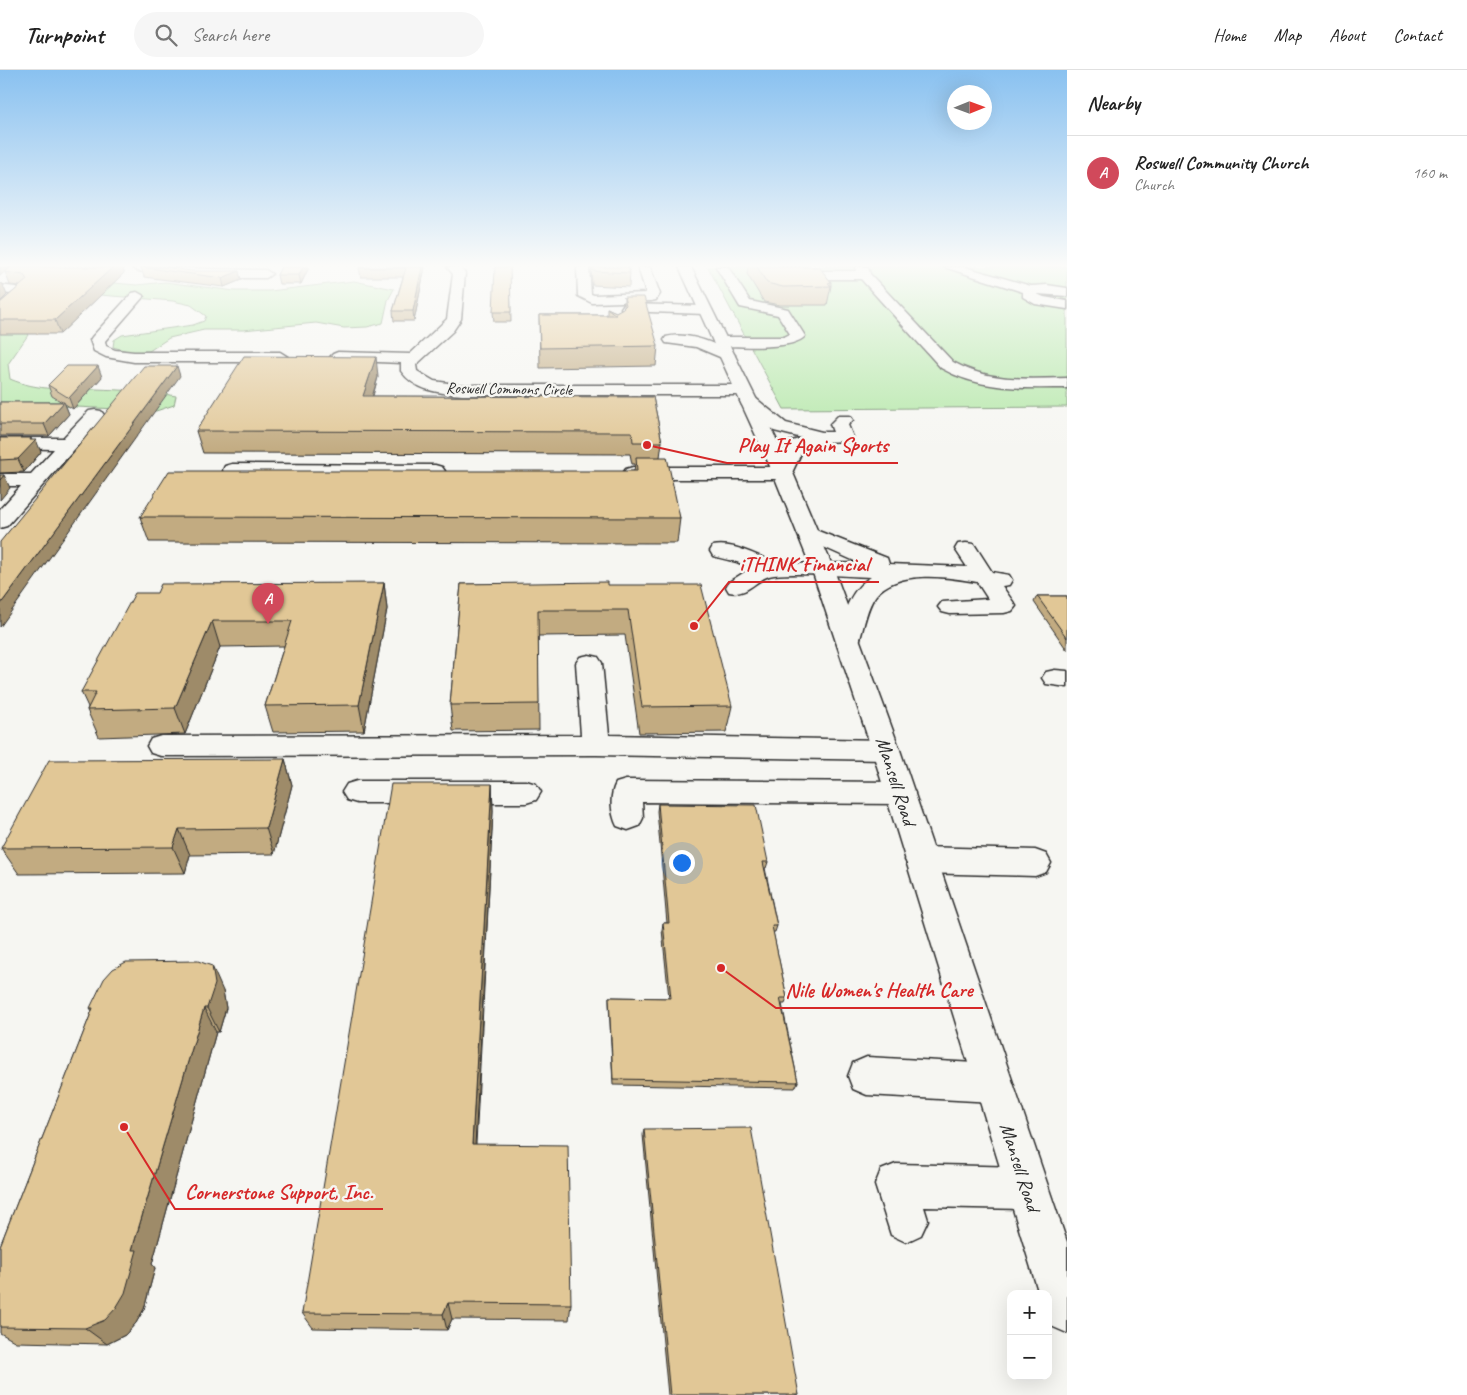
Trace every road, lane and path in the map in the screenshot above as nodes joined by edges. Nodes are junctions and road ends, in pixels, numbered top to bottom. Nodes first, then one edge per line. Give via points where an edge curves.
1 (107, 329) edge
2 (447, 329) edge
3 (695, 329) edge
4 (714, 329) edge
5 (794, 329) edge
6 (914, 329) edge
7 (720, 341) junction
8 (726, 356) junction
9 (291, 357) edge
10 (321, 357) edge
11 (411, 359) junction
12 (1067, 383) edge
13 (747, 400) junction
14 (730, 407) dead end
15 (94, 414) dead end
16 (844, 420) dead end
17 (822, 437) junction
18 (0, 443) edge
19 (68, 444) junction
20 (232, 470) edge
21 (450, 471) edge
22 (619, 472) edge
23 (783, 473) junction
24 (0, 480) edge
25 (37, 480) junction
26 (0, 522) edge
27 (808, 533) junction
28 (966, 549) dead end
29 (721, 551) dead end
30 (767, 568) junction
31 (823, 570) junction
32 (907, 571) junction
33 (993, 579) junction
34 (737, 587) dead end
35 (950, 607) dead end
36 (848, 639) junction
37 (589, 663) dead end
38 (161, 746) dead end
39 (596, 746) junction
40 (886, 750) junction
41 (357, 792) dead end
42 (526, 792) dead end
43 (900, 793) junction
44 (628, 818) dead end
45 (921, 860) junction
46 (1035, 863) dead end
47 (868, 1076) dead end
48 (993, 1083) junction
49 (1027, 1188) junction
50 (906, 1220) dead end
51 (1067, 1310) edge

1 - 9 street via 97,340 99,348 111,354 134,357
2 - 11 street
3 - 8 street via 683,340 713,348
4 - 7 street, Mansell Road
5 - 7 street via 798,336 786,341
6 - 12 street via 956,372 995,382
7 - 8 street, Mansell Road
8 - 13 street, Mansell Road
10 - 11 street
11 - 13 street, Roswell Commons Circle via 407,369 413,378 427,385 449,389 642,383
13 - 14 street
13 - 17 street via 780,427
13 - 23 street, Mansell Road
15 - 19 street
16 - 17 street via 839,424 844,437
17 - 23 street via 795,446
18 - 19 street
19 - 25 street
20 - 21 street
22 - 23 street
23 - 27 street, Mansell Road
24 - 25 street
25 - 26 street
27 - 31 street, Mansell Road
27 - 32 street via 845,552
28 - 33 street
29 - 30 street via 745,557
30 - 31 street
30 - 34 street
31 - 32 street
31 - 36 street, Mansell Road
32 - 33 street via 958,572
32 - 36 street via 874,583 865,590
33 - 35 street via 1004,606
36 - 40 street, Mansell Road
37 - 39 street
38 - 39 street
39 - 40 street
40 - 43 street, Mansell Road
41 - 42 street
43 - 44 street via 626,791
43 - 45 street, Mansell Road
45 - 46 street
45 - 48 street, Mansell Road
47 - 48 street
48 - 49 street, Mansell Road
49 - 50 street via 896,1184
49 - 51 street, Mansell Road

